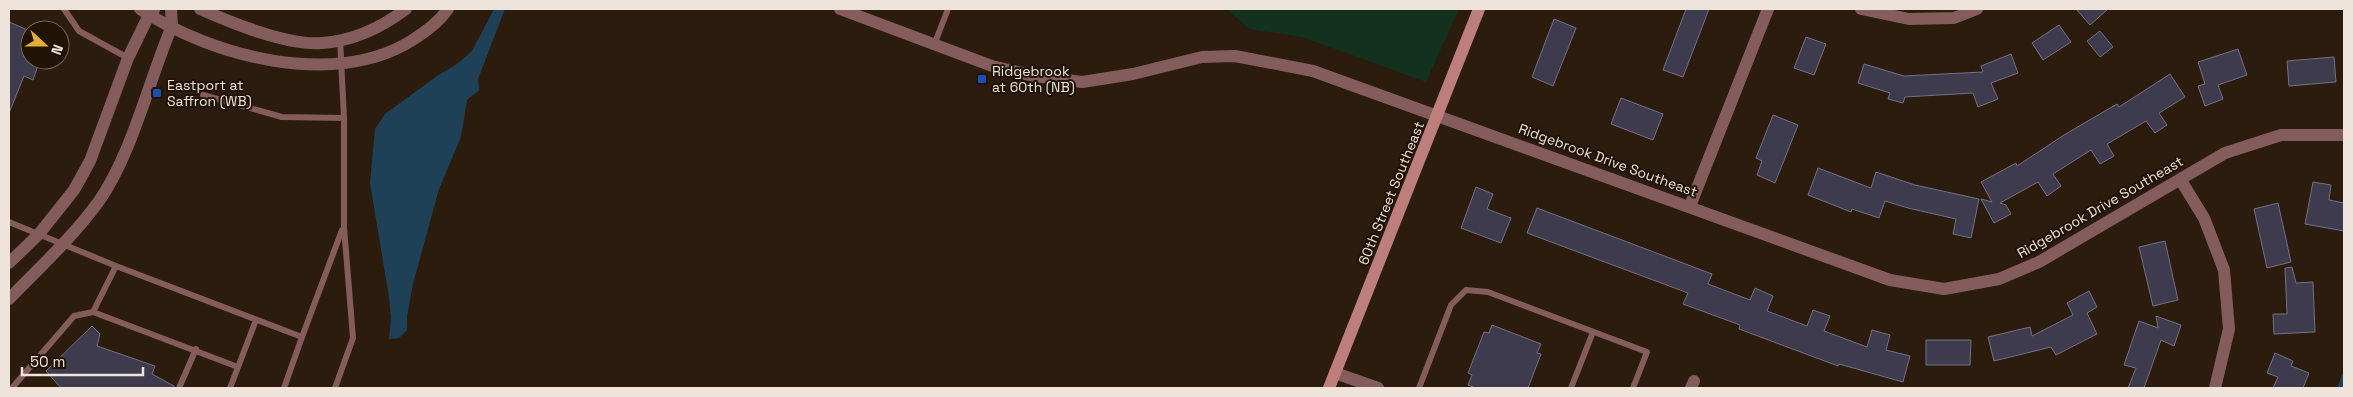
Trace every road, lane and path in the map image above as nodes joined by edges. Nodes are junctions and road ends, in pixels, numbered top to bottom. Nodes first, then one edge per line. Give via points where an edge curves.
1 (64, 9) edge
2 (171, 9) edge
3 (200, 9) edge
4 (406, 9) edge
5 (448, 9) edge
6 (840, 9) edge
7 (948, 9) edge
8 (1480, 9) edge
9 (1768, 9) edge
10 (1861, 9) edge
11 (1977, 9) edge
12 (148, 11) edge
13 (172, 26) junction
14 (340, 39) junction
15 (934, 45) junction
16 (128, 58) junction
17 (342, 64) junction
18 (202, 95) dead end
19 (1438, 115) junction
20 (344, 118) junction
21 (2344, 135) edge
22 (2180, 180) junction
23 (1690, 206) junction
24 (9, 222) edge
25 (344, 227) junction
26 (39, 234) junction
27 (62, 243) junction
28 (9, 264) edge
29 (116, 266) junction
30 (9, 299) edge
31 (93, 312) junction
32 (256, 320) junction
33 (1593, 332) junction
34 (302, 337) junction
35 (196, 349) junction
36 (238, 367) junction
37 (1336, 373) junction
38 (12, 388) edge
39 (179, 388) edge
40 (230, 388) edge
41 (284, 388) edge
42 (335, 388) edge
43 (1329, 388) edge
44 (1378, 388) edge
45 (1420, 388) edge
46 (1571, 388) edge
47 (1633, 388) edge
48 (2215, 388) edge

1 - 16 lane via 79,31
2 - 13 street
3 - 14 street via 292,40 321,44
4 - 14 street via 383,26
5 - 17 street via 431,28 394,51
6 - 15 street, Ridgebrook Drive Southeast
7 - 15 lane
8 - 19 main road, 60th Street Southeast
9 - 23 street
10 - 11 street via 1908,19 1954,18
12 - 13 street
12 - 16 street
13 - 17 street via 254,57 302,64
13 - 27 street via 114,174 98,202
14 - 17 lane
15 - 19 street, Ridgebrook Drive Southeast via 992,66 1082,82 1133,74 1202,57 1235,56 1313,71
16 - 26 street via 90,161 72,194
17 - 20 lane
18 - 20 lane via 282,118
19 - 23 street, Ridgebrook Drive Southeast
19 - 37 main road, 60th Street Southeast
20 - 25 lane
21 - 22 street, Ridgebrook Drive Southeast via 2281,135 2225,153
22 - 23 street, Ridgebrook Drive Southeast via 2039,262 1999,279 1944,289 1890,280
22 - 48 street via 2204,218 2224,270 2229,329
24 - 26 lane
25 - 34 lane
25 - 42 lane via 353,338
26 - 27 lane
26 - 28 street
27 - 29 lane
27 - 30 street
29 - 31 lane
29 - 32 lane
31 - 35 lane
31 - 38 lane via 74,316
32 - 34 lane
32 - 36 lane
33 - 45 lane via 1488,292 1466,290 1451,305
33 - 46 lane
33 - 47 lane via 1647,352
34 - 41 lane
35 - 36 lane
35 - 39 lane
36 - 40 lane
37 - 43 main road, 60th Street Southeast
37 - 44 street

